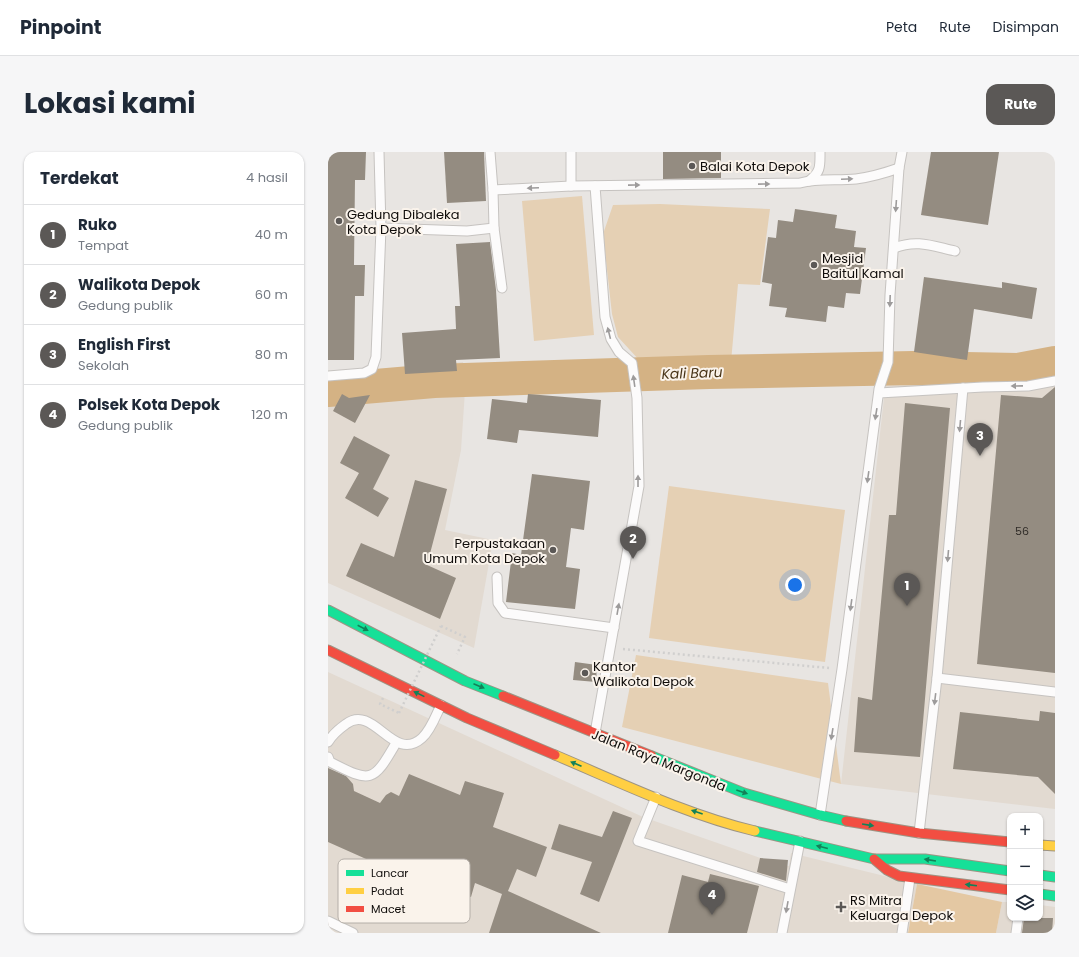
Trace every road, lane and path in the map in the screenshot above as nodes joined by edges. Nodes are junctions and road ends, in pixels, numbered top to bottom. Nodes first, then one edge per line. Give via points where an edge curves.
1 (379, 152) edge
2 (490, 152) edge
3 (571, 152) edge
4 (820, 152) edge
5 (902, 152) edge
6 (899, 168) junction
7 (808, 181) junction
8 (572, 186) junction
9 (595, 186) junction
10 (493, 190) junction
11 (381, 228) junction
12 (494, 228) junction
13 (894, 248) junction
14 (955, 251) dead end
15 (502, 288) dead end
16 (328, 376) edge
17 (1055, 381) edge
18 (963, 388) junction
19 (879, 391) junction
20 (497, 577) dead end
21 (328, 610) edge
22 (614, 628) junction
23 (465, 637) dead end
24 (611, 648) junction
25 (328, 650) edge
26 (842, 669) junction
27 (937, 678) junction
28 (1055, 692) edge
29 (380, 704) dead end
30 (441, 705) junction
31 (595, 734) junction
32 (328, 742) edge
33 (396, 742) junction
34 (328, 757) edge
35 (656, 798) junction
36 (820, 815) junction
37 (919, 833) junction
38 (800, 841) junction
39 (1007, 842) edge
40 (1043, 845) edge
41 (1055, 846) edge
42 (874, 859) junction
43 (1007, 871) edge
44 (1043, 875) edge
45 (1055, 877) edge
46 (910, 878) junction
47 (790, 889) junction
48 (1007, 890) edge
49 (1043, 894) edge
50 (1055, 896) edge
51 (1018, 921) edge
52 (328, 922) edge
53 (353, 933) edge
54 (782, 933) edge
55 (902, 933) edge
56 (1016, 933) edge

1 - 11 lane
2 - 10 lane
3 - 8 lane
4 - 7 lane via 817,175
5 - 6 lane
7 -> 6 lane via 857,179
6 -> 13 lane
9 -> 7 lane via 800,184
8 - 9 lane
8 -> 10 lane
22 -> 9 lane via 638,486 637,398 632,363 619,352 611,339 605,317
10 - 12 lane
11 - 12 lane via 467,231
11 - 16 lane via 376,357 372,369 364,373
12 - 15 lane
13 - 14 lane via 917,242
13 -> 19 lane via 888,362
17 -> 18 lane via 1028,386
18 - 19 lane
18 -> 27 lane
19 -> 26 lane
20 - 22 lane via 498,603 505,613
21 -> 31 main road, Jalan Raya Margonda via 465,680
22 - 24 lane
23 - 29 path, bridge via 441,626 399,713
24 - 26 path
24 - 31 lane
30 -> 25 main road
26 -> 36 lane
27 - 28 lane
27 -> 37 lane
30 - 33 lane via 422,738 406,744
35 -> 30 main road via 484,726
31 -> 36 main road, Jalan Raya Margonda via 744,793
32 - 33 lane via 351,721 361,719 369,721
33 - 34 lane via 382,768 367,777 357,776 330,762
38 -> 35 main road via 736,826
35 - 47 lane via 638,841
36 -> 37 main road, Jalan Raya Margonda
37 - 39 main road, Jalan Raya Margonda
42 -> 38 main road
38 - 47 lane
40 - 41 main road
43 -> 42 main road via 910,857
42 - 46 main road via 887,870
44 - 45 main road
48 -> 46 main road
46 - 55 lane
47 -> 54 lane
49 - 50 main road
51 - 56 lane
52 - 53 lane

